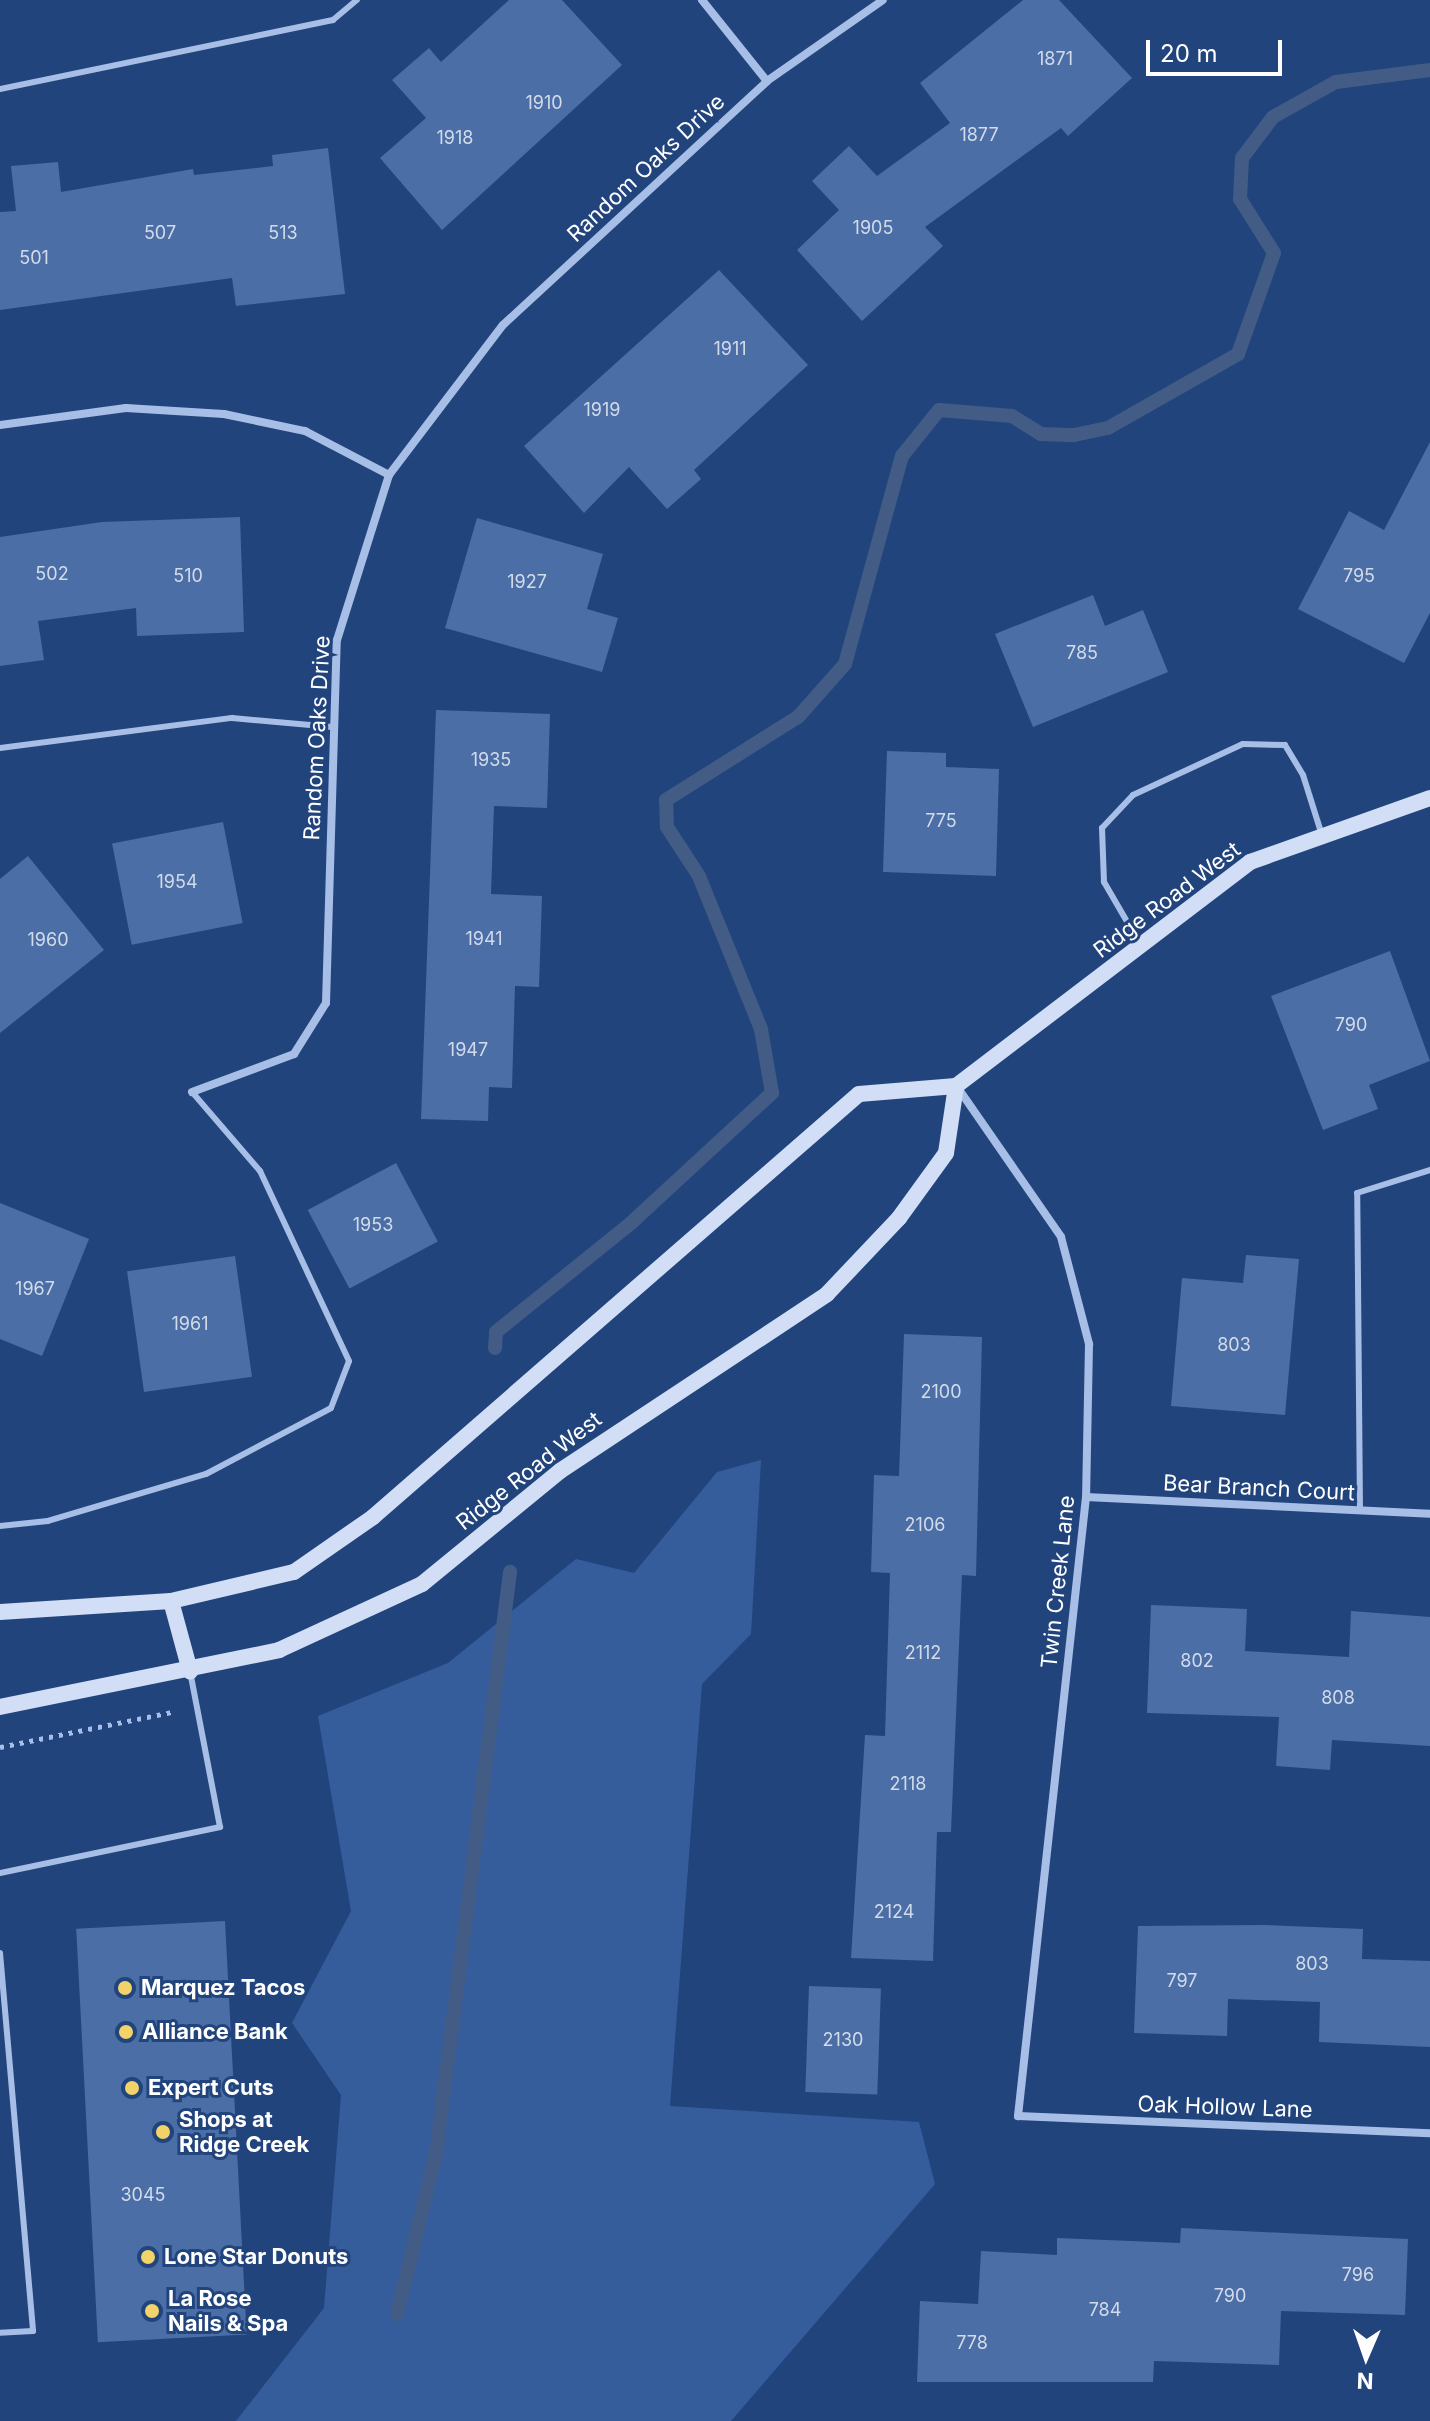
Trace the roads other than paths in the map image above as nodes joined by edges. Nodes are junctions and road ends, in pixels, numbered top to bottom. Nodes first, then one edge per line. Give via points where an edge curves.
1 (357, 0) edge
2 (702, 0) edge
3 (883, 0) edge
4 (767, 81) junction
5 (0, 89) edge
6 (0, 425) edge
7 (389, 475) junction
8 (333, 727) junction
9 (0, 748) edge
10 (1430, 798) edge
11 (1321, 832) junction
12 (1141, 946) junction
13 (956, 1086) junction
14 (192, 1092) joint
15 (1430, 1170) edge
16 (1086, 1497) junction
17 (1360, 1511) junction
18 (1430, 1514) edge
19 (0, 1526) edge
20 (171, 1601) junction
21 (0, 1612) edge
22 (190, 1671) junction
23 (0, 1707) edge
24 (0, 1873) edge
25 (0, 1953) edge
26 (1018, 2116) joint
27 (1430, 2133) edge
28 (0, 2333) edge

1 - 5 lane via 333,20
2 - 4 street
3 - 4 street, Random Oaks Drive
4 - 7 street, Random Oaks Drive via 503,325
6 - 7 street via 126,408 224,414 305,431
7 - 8 street, Random Oaks Drive via 337,640
8 - 9 lane via 232,718
8 - 14 street, Random Oaks Drive via 326,1003 294,1054
10 - 11 street, Ridge Road West
11 - 12 street, Ridge Road West via 1250,862
11 - 12 lane via 1303,775 1285,745 1243,744 1133,795 1102,828 1103,868
12 - 13 street, Ridge Road West
13 - 16 street, Twin Creek Lane via 1061,1237 1089,1344
13 - 20 street via 859,1094 373,1517 294,1572
13 - 22 street, Ridge Road West via 946,1153 899,1218 827,1294 634,1418 422,1584 279,1650
14 - 19 lane via 260,1171 349,1361 331,1408 206,1474 48,1521
15 - 17 lane via 1357,1193
16 - 17 street, Bear Branch Court
16 - 26 street, Twin Creek Lane
17 - 18 street, Bear Branch Court
20 - 21 street
20 - 22 street
22 - 23 street, Ridge Road West
22 - 24 lane via 220,1827
25 - 28 lane via 33,2331
26 - 27 street, Oak Hollow Lane

